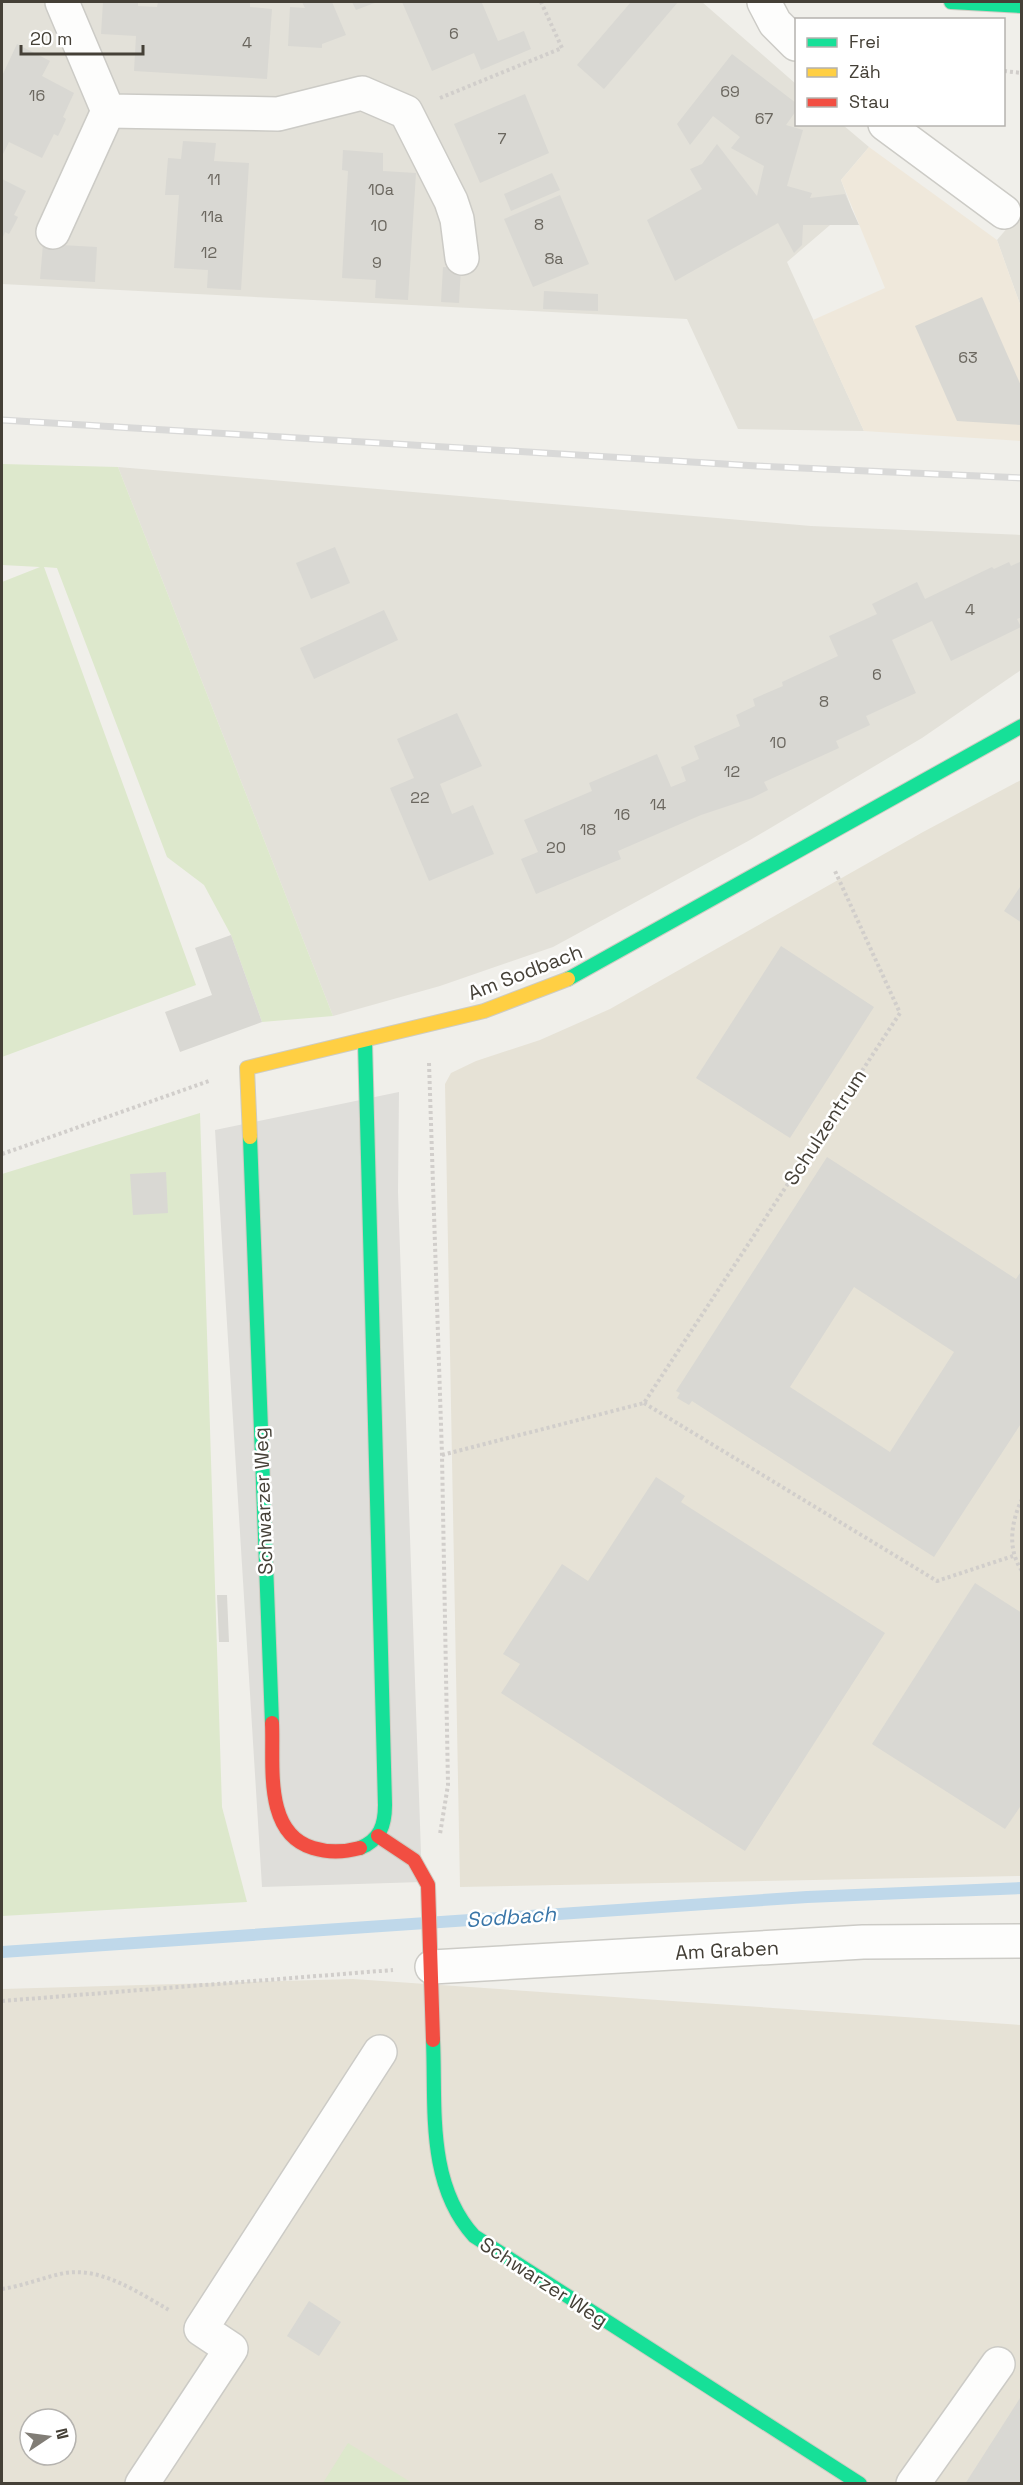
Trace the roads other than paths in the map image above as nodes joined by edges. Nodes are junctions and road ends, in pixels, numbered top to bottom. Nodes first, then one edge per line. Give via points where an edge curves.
1 (62, 2) edge
2 (764, 2) edge
3 (951, 2) edge
4 (1022, 6) edge
5 (795, 43) edge
6 (108, 111) junction
7 (888, 126) edge
8 (1004, 212) dead end
9 (53, 232) dead end
10 (462, 258) dead end
11 (1022, 726) edge
12 (365, 1041) junction
13 (247, 1068) joint
14 (378, 1836) junction
15 (1022, 1941) edge
16 (432, 1967) junction
17 (380, 2052) dead end
18 (998, 2364) dead end
19 (142, 2484) edge
20 (860, 2484) edge
21 (913, 2484) edge

1 - 6 street
2 - 5 street via 775,22
3 - 4 street
6 - 9 street
6 - 10 street via 278,114 362,93 406,112 451,201
7 - 8 street
11 - 12 street, Am Sodbach via 586,971 484,1011
12 - 13 street, Am Sodbach
12 - 14 street via 386,1795
13 - 14 street, Schwarzer Weg via 276,1807 285,1828 308,1846 351,1849
14 - 16 street, Schwarzer Weg via 414,1860 428,1885
15 - 16 street, Am Graben via 863,1942
16 - 20 street, Schwarzer Weg via 437,2149 445,2191 465,2228 485,2246
17 - 19 street via 201,2329 231,2349
18 - 21 street

